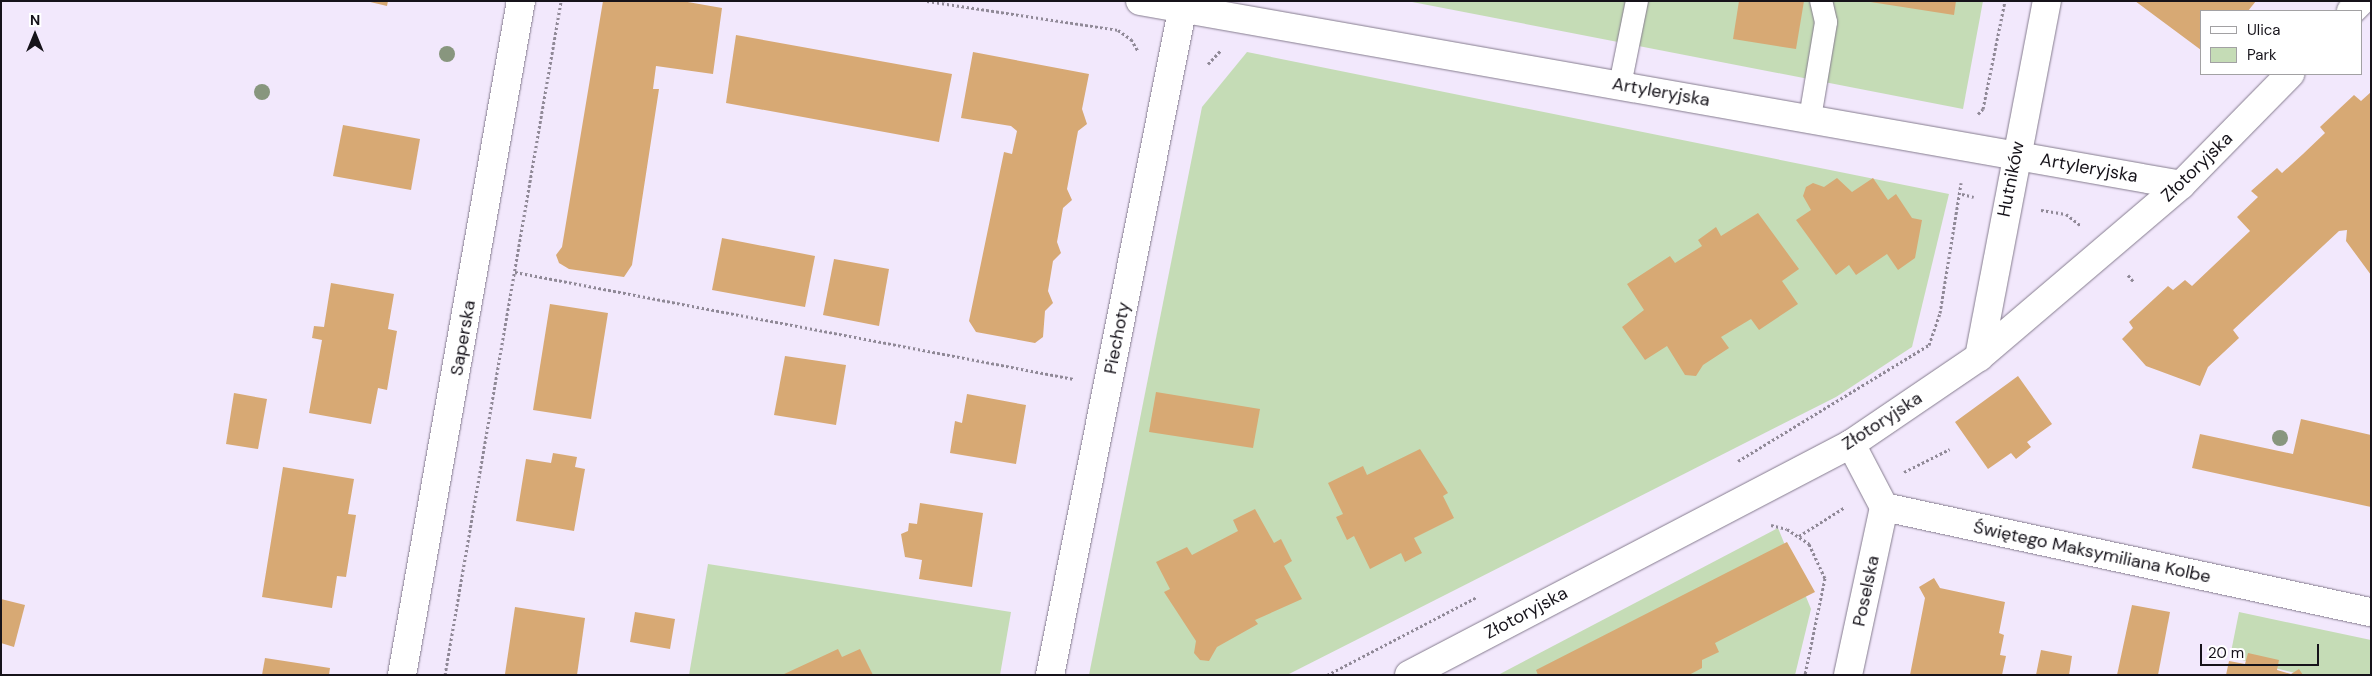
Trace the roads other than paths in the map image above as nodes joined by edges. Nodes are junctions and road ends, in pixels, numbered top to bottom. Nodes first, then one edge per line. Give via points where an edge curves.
1 (522, 1) edge
2 (1140, 1) edge
3 (1637, 1) edge
4 (1821, 1) edge
5 (2047, 1) edge
6 (2361, 1) edge
7 (1183, 5) edge
8 (2352, 10) edge
9 (2289, 75) edge
10 (1620, 85) junction
11 (1810, 118) junction
12 (2015, 155) junction
13 (2181, 185) junction
14 (1979, 358) junction
15 (1851, 444) junction
16 (1884, 507) junction
17 (2371, 612) edge
18 (402, 675) edge
19 (1050, 675) edge
20 (1409, 675) edge
21 (1848, 675) edge

1 - 18 street, Saperska
2 - 7 street, Artyleryjska
3 - 10 lane
4 - 11 lane via 1826,22
5 - 12 street, Hutników
6 - 8 street
7 - 10 street, Artyleryjska
7 - 19 street, Piechoty
9 - 13 street, Złotoryjska
10 - 11 street, Artyleryjska
11 - 12 street, Artyleryjska
12 - 13 street, Artyleryjska
12 - 14 street, Hutników
13 - 14 street, Złotoryjska
14 - 15 street, Złotoryjska
15 - 16 street
15 - 20 street, Złotoryjska
16 - 17 street, Świętego Maksymiliana Kolbe
16 - 21 street, Poselska

